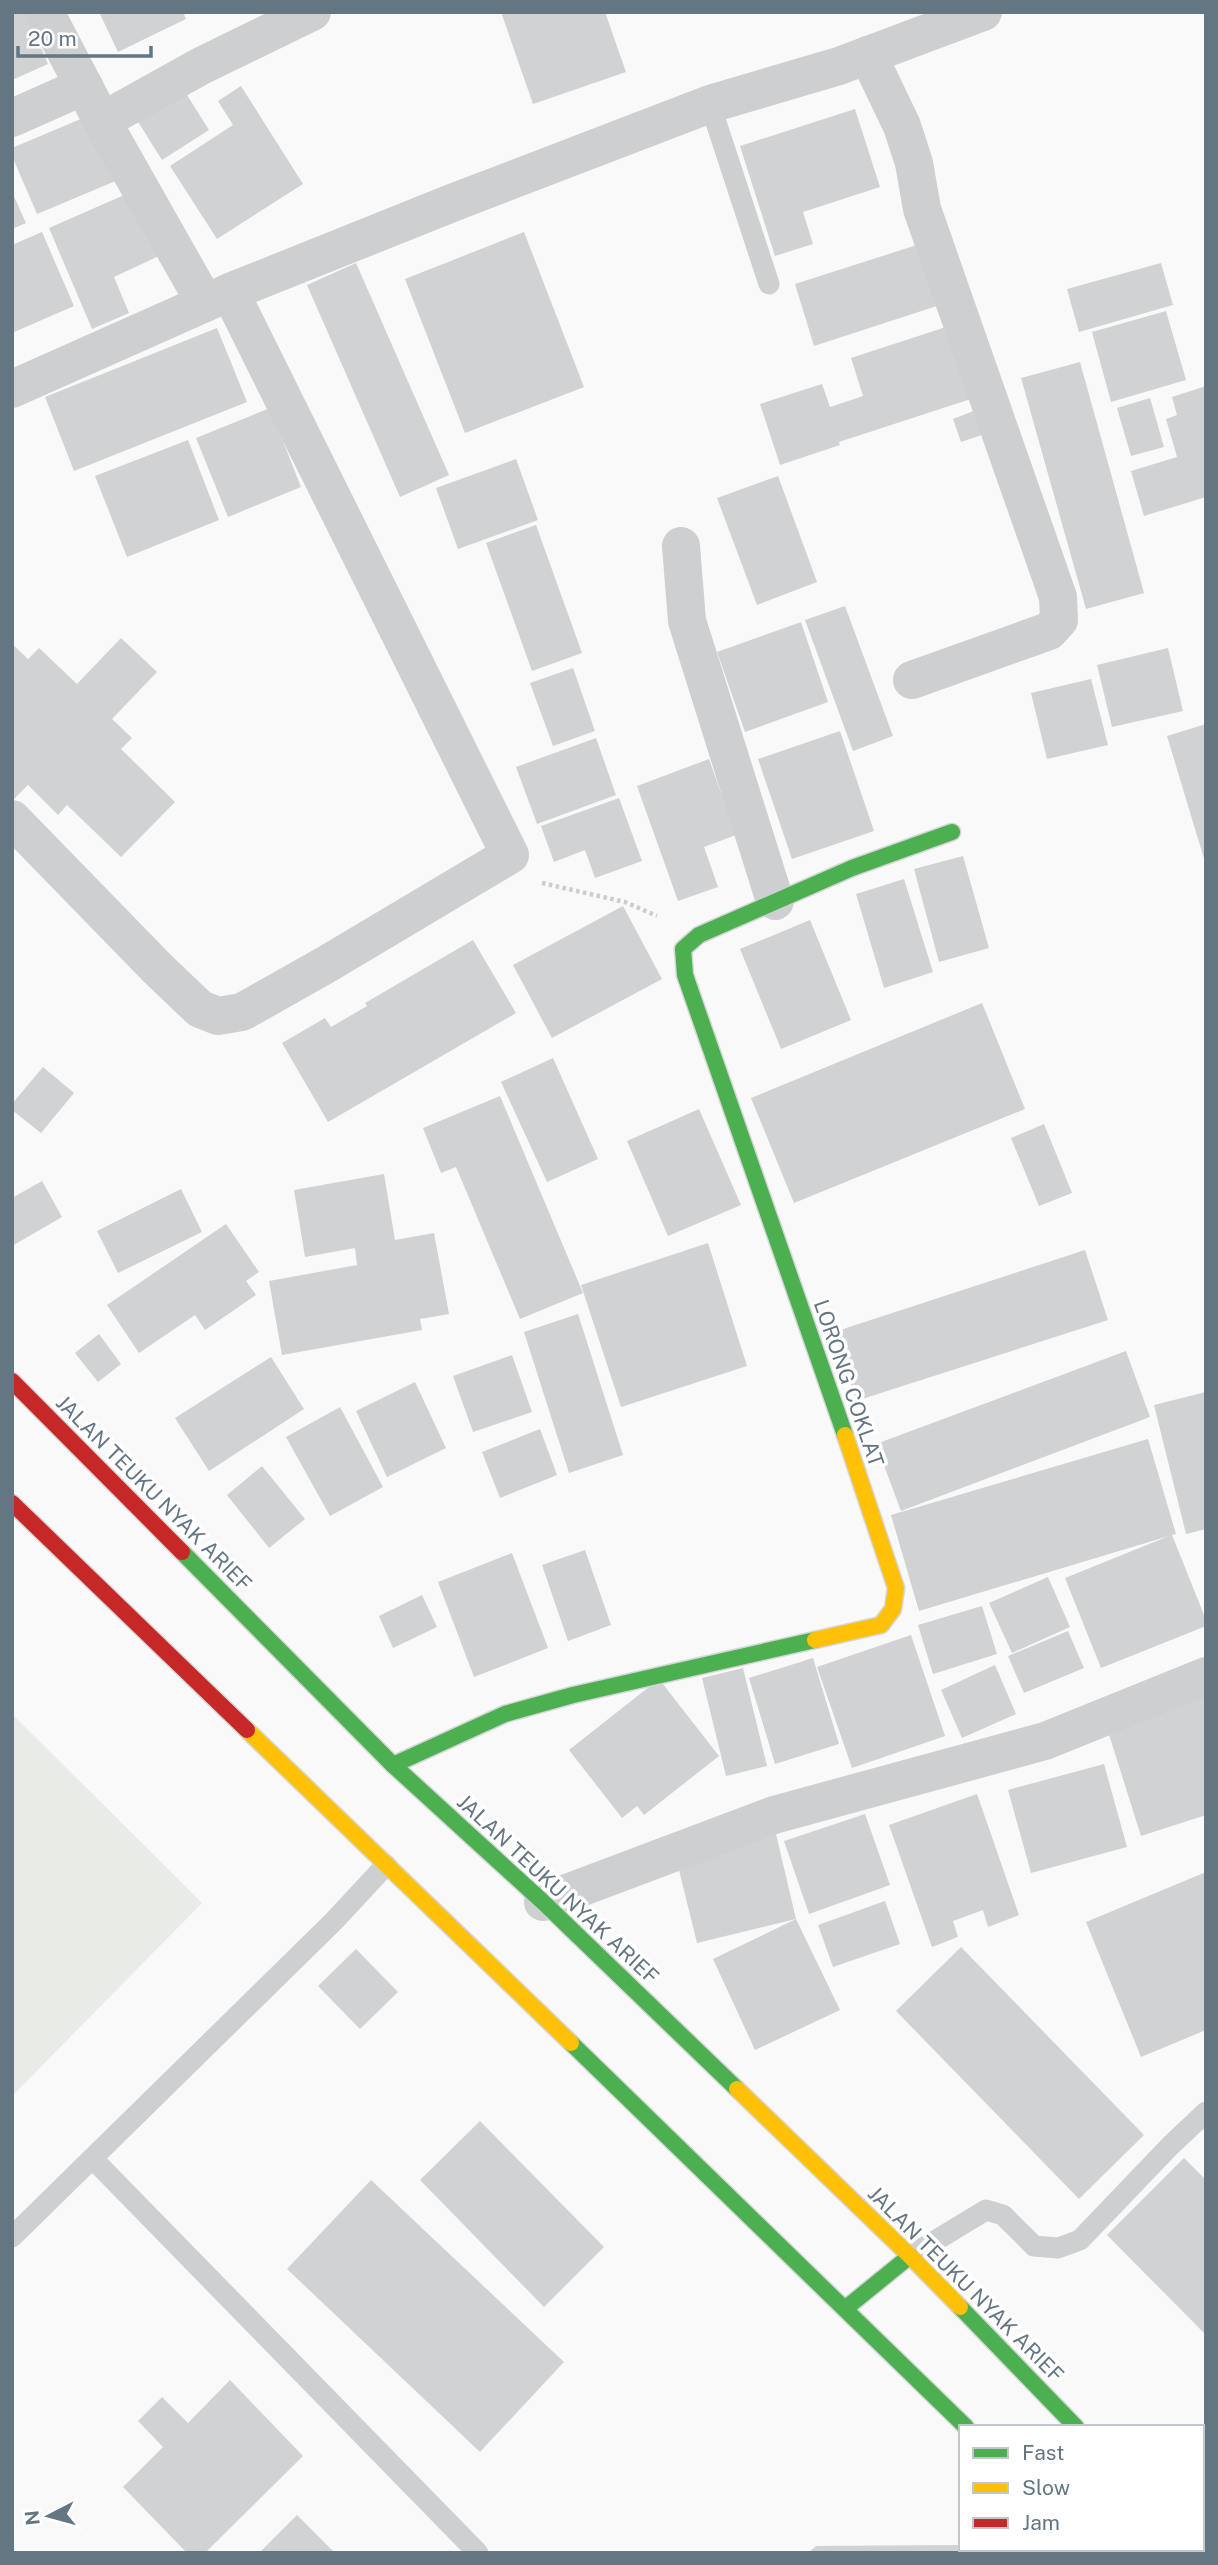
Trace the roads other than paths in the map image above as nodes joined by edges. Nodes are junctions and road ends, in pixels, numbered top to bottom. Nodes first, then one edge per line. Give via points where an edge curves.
1 (46, 12) edge
2 (312, 12) edge
3 (983, 12) edge
4 (868, 55) junction
5 (84, 86) junction
6 (710, 104) junction
7 (12, 118) edge
8 (102, 121) junction
9 (769, 284) dead end
10 (218, 298) junction
11 (12, 389) edge
12 (681, 546) dead end
13 (912, 680) dead end
14 (12, 819) edge
15 (952, 832) dead end
16 (775, 901) junction
17 (12, 1381) edge
18 (12, 1503) edge
19 (1206, 1676) edge
20 (393, 1765) junction
21 (386, 1866) junction
22 (543, 1902) junction
23 (1206, 2112) edge
24 (93, 2159) junction
25 (12, 2236) edge
26 (910, 2256) junction
27 (846, 2308) junction
28 (964, 2425) edge
29 (1074, 2425) edge
30 (478, 2553) edge

1 - 5 street
2 - 8 street
3 - 4 street
4 - 6 street
4 - 13 street via 902,127 922,209 1058,597 1059,620 1048,631
5 - 7 street
5 - 8 street
6 - 9 lane
6 - 10 street
8 - 10 street
10 - 11 street
10 - 14 street via 510,855 242,1012 218,1016 200,1009 158,969
12 - 16 street via 687,621
15 - 16 main road
16 - 20 main road, LORONG COKLAT via 699,935 683,949 685,975 889,1561 898,1594 893,1613 881,1625 505,1714
17 - 20 main road, JALAN TEUKU NYAK ARIEF
18 - 21 main road
19 - 22 street via 1045,1741 774,1815
20 - 22 main road, JALAN TEUKU NYAK ARIEF
21 - 24 lane
21 - 27 main road
22 - 26 main road, JALAN TEUKU NYAK ARIEF
23 - 26 lane via 1080,2240 1058,2248 1034,2246 1003,2216 986,2210
24 - 25 lane
24 - 30 lane
26 - 27 main road
26 - 29 main road, JALAN TEUKU NYAK ARIEF
27 - 28 main road

